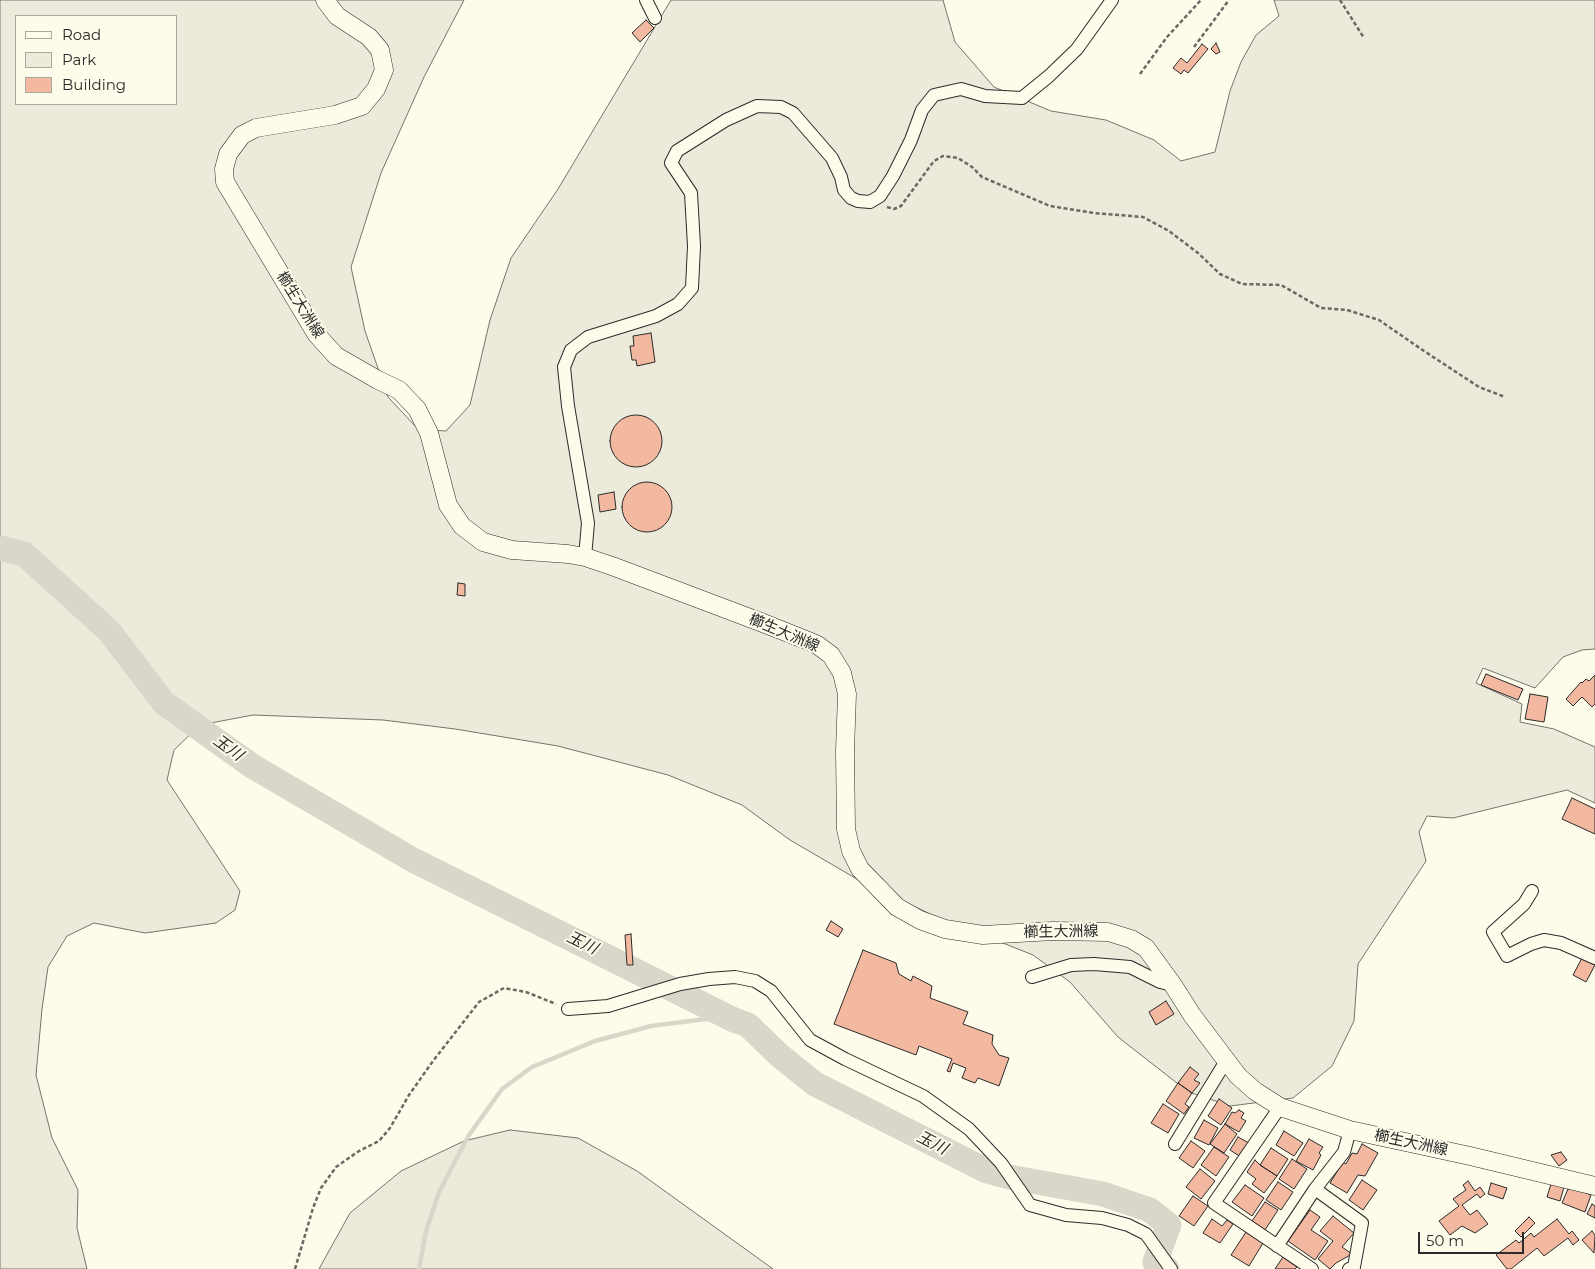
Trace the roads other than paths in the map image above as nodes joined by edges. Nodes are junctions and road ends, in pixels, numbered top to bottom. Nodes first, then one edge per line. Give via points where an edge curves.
1 (325, 0) edge
2 (646, 0) edge
3 (1112, 0) edge
4 (655, 18) dead end
5 (585, 557) junction
6 (1532, 891) dead end
7 (1595, 958) edge
8 (1032, 977) dead end
9 (1173, 985) junction
10 (568, 1009) road end
11 (1226, 1061) junction
12 (1280, 1107) junction
13 (1350, 1130) junction
14 (1175, 1144) dead end
15 (1595, 1186) edge
16 (1315, 1189) junction
17 (1277, 1246) junction
18 (1171, 1269) edge
19 (1312, 1269) edge
20 (1349, 1269) edge

1 - 5 main road, 櫛生大洲線 via 337,16 369,36 380,50 384,70 376,89 362,106 335,115 256,128 242,136 228,154 225,182 317,335 336,356 399,390 417,409 429,433 448,505 462,526 484,542 512,550
2 - 4 street
3 - 5 street via 1077,49 1022,98 985,96 961,89 934,95 922,110 894,176 880,196 870,202 851,198 844,190 832,158 793,114 781,107 757,106 726,120 677,151 671,163 691,193 692,288 678,304 656,316 588,338 571,350 564,367 588,523
5 - 9 main road, 櫛生大洲線 via 763,622 816,644 831,655 842,674 847,694 846,829 851,851 860,870 897,907 945,929 984,935 1108,932 1146,948
6 - 7 street via 1524,904 1493,932 1507,956 1544,940 1561,943
8 - 9 street via 1071,966 1094,964 1130,967
9 - 11 main road, 櫛生大洲線
10 - 18 street via 608,1006 680,984 709,979 735,977 755,981 771,991 810,1040 923,1096 968,1129 1001,1163 1030,1205 1066,1215 1102,1218 1128,1225 1146,1234
11 - 12 main road, 櫛生大洲線 via 1255,1091
11 - 14 street
12 - 13 main road, 櫛生大洲線
12 - 17 street via 1214,1203
13 - 15 main road, 櫛生大洲線
13 - 16 street via 1344,1152
16 - 17 street
16 - 20 street via 1362,1223 1354,1267
17 - 19 street

